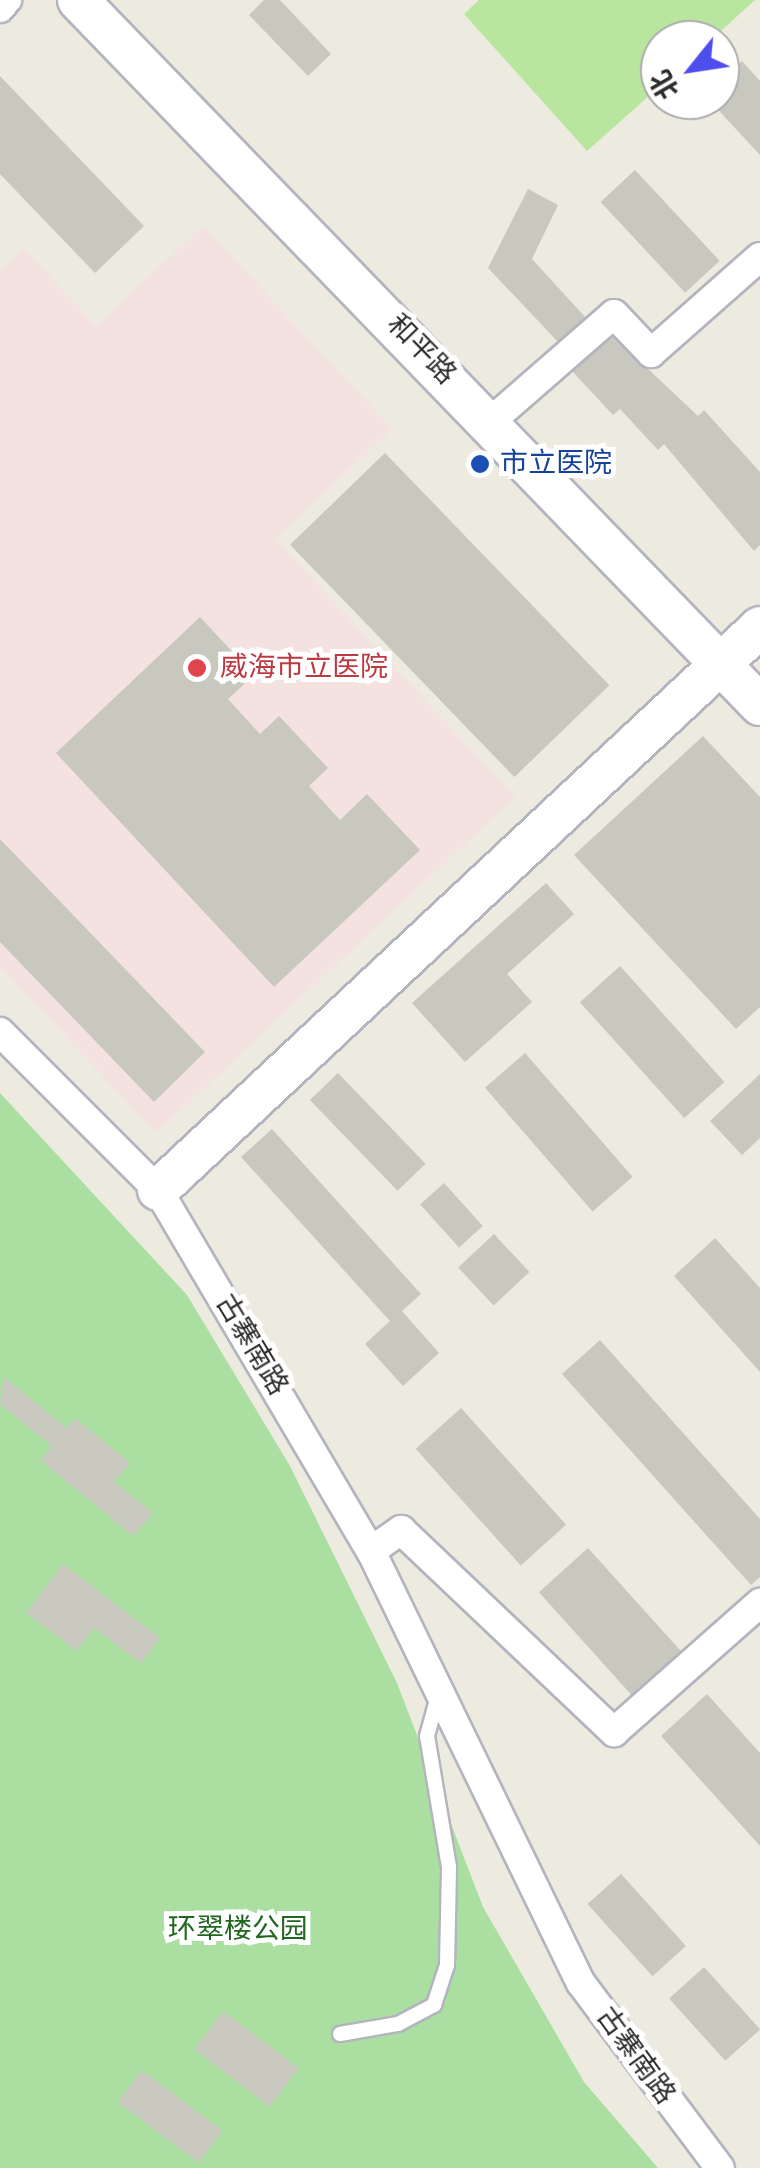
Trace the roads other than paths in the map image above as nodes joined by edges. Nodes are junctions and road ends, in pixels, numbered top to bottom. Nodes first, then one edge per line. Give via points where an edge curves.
1 (7, 0) edge
2 (78, 0) edge
3 (0, 8) edge
4 (760, 257) edge
5 (490, 422) junction
6 (760, 627) edge
7 (720, 663) junction
8 (760, 704) edge
9 (0, 1032) edge
10 (158, 1190) junction
11 (371, 1550) junction
12 (760, 1603) edge
13 (439, 1694) junction
14 (340, 2034) dead end
15 (720, 2168) edge

1 - 3 street
2 - 5 street, 和平路
4 - 5 street via 651,353 614,314
5 - 7 street, 和平路
6 - 7 street
7 - 8 street, 和平路
7 - 10 street
9 - 10 street, 古寨南路
10 - 11 street, 古寨南路
11 - 12 street via 401,1530 614,1732
11 - 13 street, 古寨南路
13 - 14 lane via 427,1736 448,1867 447,1965 434,2005 398,2024
13 - 15 street, 古寨南路 via 581,1983

